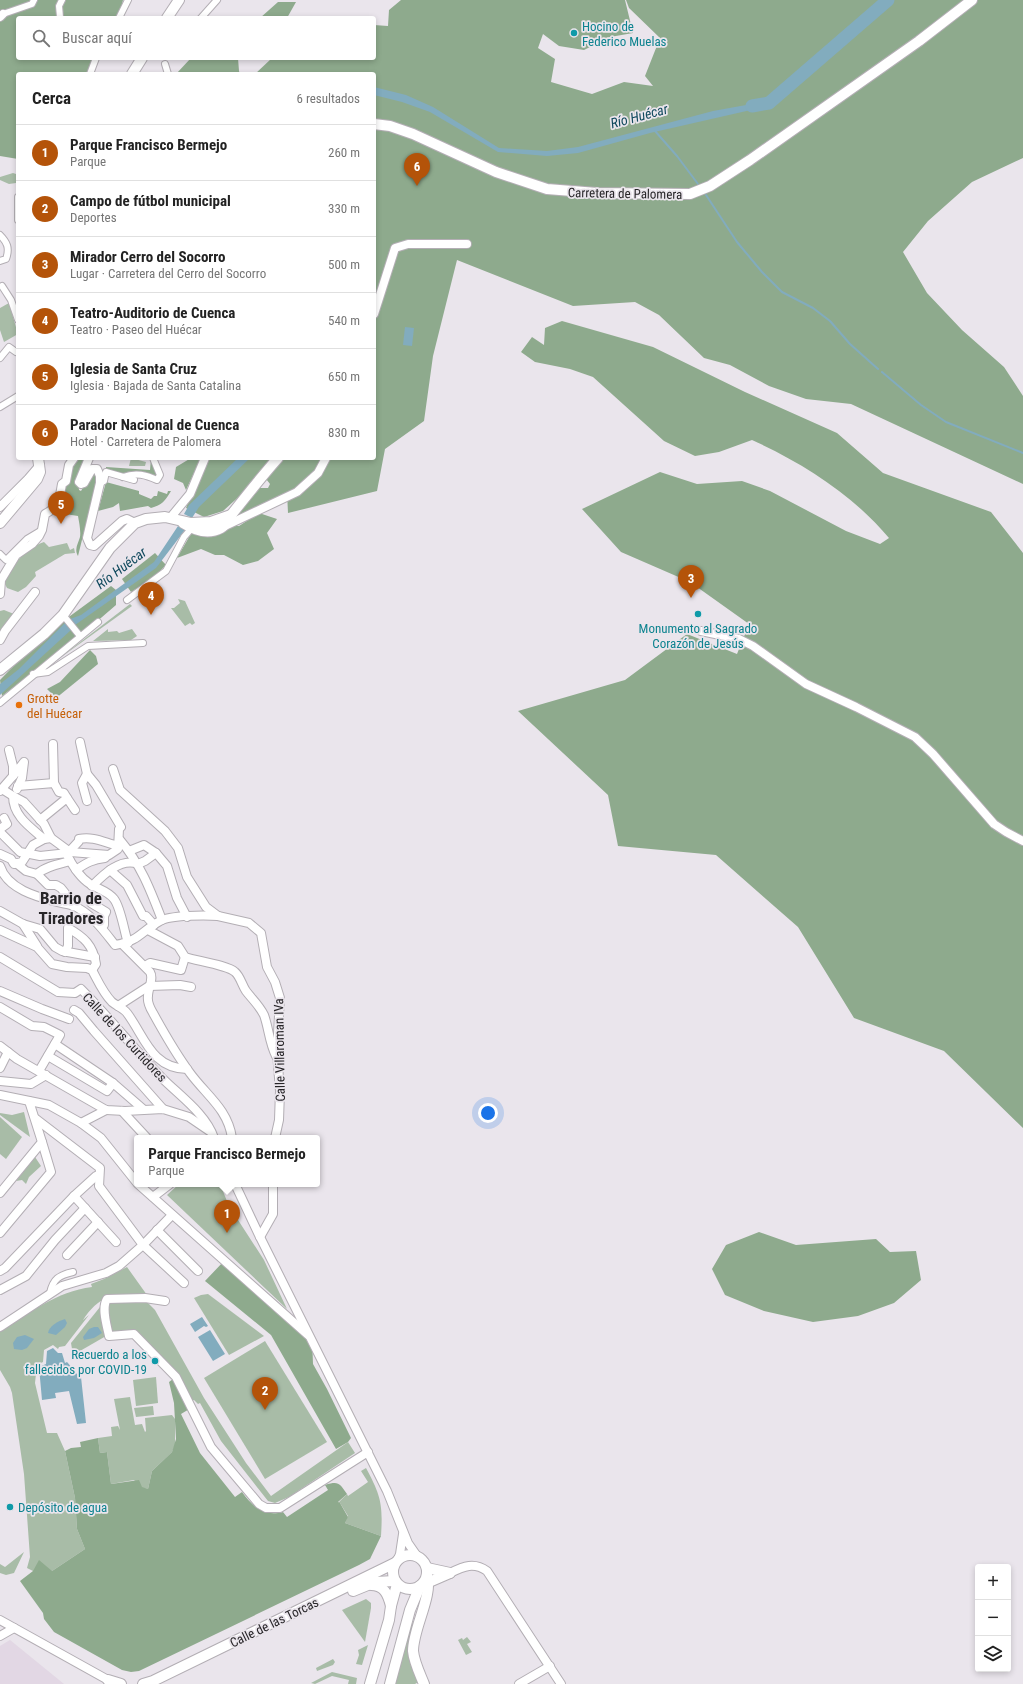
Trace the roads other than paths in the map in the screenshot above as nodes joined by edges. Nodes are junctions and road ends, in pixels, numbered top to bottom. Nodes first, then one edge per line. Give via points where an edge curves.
1 (34, 0) edge
2 (62, 0) edge
3 (128, 0) edge
4 (179, 0) edge
5 (217, 0) edge
6 (972, 0) edge
7 (2, 15) edge
8 (60, 16) edge
9 (120, 16) edge
10 (168, 16) edge
11 (204, 16) edge
12 (95, 60) edge
13 (141, 60) edge
14 (91, 72) edge
15 (133, 72) edge
16 (376, 124) edge
17 (0, 235) edge
18 (467, 244) dead end
19 (0, 261) edge
20 (1, 284) edge
21 (376, 308) edge
22 (16, 314) edge
23 (16, 352) dead end
24 (0, 358) edge
25 (16, 397) edge
26 (0, 407) edge
27 (73, 460) edge
28 (88, 460) edge
29 (154, 460) edge
30 (204, 460) edge
31 (276, 460) edge
32 (325, 460) edge
33 (39, 461) edge
34 (123, 477) junction
35 (134, 480) dead end
36 (100, 483) junction
37 (0, 507) edge
38 (232, 515) junction
39 (173, 518) junction
40 (0, 523) edge
41 (135, 523) junction
42 (192, 525) junction
43 (223, 527) junction
44 (42, 530) junction
45 (0, 554) edge
46 (35, 592) dead end
47 (0, 594) edge
48 (127, 600) dead end
49 (64, 617) junction
50 (98, 622) dead end
51 (701, 631) dead end
52 (78, 634) junction
53 (0, 640) edge
54 (144, 643) dead end
55 (0, 670) edge
56 (33, 674) junction
57 (0, 704) edge
58 (80, 742) dead end
59 (53, 744) dead end
60 (9, 750) dead end
61 (113, 769) dead end
62 (87, 774) junction
63 (13, 776) junction
64 (54, 783) junction
65 (18, 786) junction
66 (2, 788) edge
67 (14, 797) junction
68 (67, 798) junction
69 (87, 801) dead end
70 (75, 810) dead end
71 (4, 818) dead end
72 (40, 820) junction
73 (0, 829) edge
74 (0, 832) edge
75 (48, 839) junction
76 (76, 839) junction
77 (1023, 841) edge
78 (119, 843) junction
79 (13, 845) junction
80 (129, 851) junction
81 (68, 852) junction
82 (96, 853) junction
83 (156, 853) junction
84 (1, 854) edge
85 (28, 854) junction
86 (109, 855) junction
87 (70, 862) junction
88 (16, 864) junction
89 (138, 864) junction
90 (0, 866) edge
91 (76, 870) junction
92 (110, 870) junction
93 (37, 874) junction
94 (92, 886) junction
95 (91, 903) dead end
96 (73, 906) junction
97 (0, 911) edge
98 (218, 916) junction
99 (187, 917) junction
100 (162, 920) junction
101 (23, 924) junction
102 (102, 927) junction
103 (151, 928) junction
104 (0, 930) edge
105 (122, 944) junction
106 (37, 947) junction
107 (65, 952) junction
108 (0, 957) edge
109 (95, 957) junction
110 (185, 957) junction
111 (145, 966) junction
112 (92, 970) junction
113 (149, 986) junction
114 (191, 987) dead end
115 (0, 991) edge
116 (118, 1006) junction
117 (0, 1007) edge
118 (74, 1010) dead end
119 (69, 1019) dead end
120 (55, 1044) junction
121 (0, 1046) edge
122 (8, 1052) junction
123 (48, 1056) junction
124 (277, 1058) junction
125 (0, 1068) edge
126 (187, 1069) junction
127 (43, 1073) junction
128 (0, 1081) edge
129 (113, 1083) junction
130 (0, 1095) edge
131 (29, 1101) junction
132 (143, 1109) junction
133 (163, 1109) junction
134 (106, 1110) junction
135 (122, 1111) junction
136 (36, 1119) junction
137 (81, 1123) junction
138 (144, 1135) edge
139 (213, 1135) edge
140 (214, 1135) edge
141 (231, 1135) edge
142 (276, 1135) edge
143 (42, 1142) junction
144 (99, 1175) junction
145 (134, 1180) edge
146 (141, 1187) edge
147 (166, 1187) edge
148 (236, 1187) edge
149 (274, 1187) edge
150 (0, 1193) edge
151 (74, 1196) junction
152 (153, 1197) junction
153 (85, 1208) junction
154 (172, 1215) junction
155 (98, 1222) junction
156 (158, 1230) junction
157 (0, 1233) edge
158 (260, 1237) junction
159 (116, 1242) dead end
160 (143, 1245) junction
161 (67, 1255) dead end
162 (0, 1271) edge
163 (198, 1271) dead end
164 (73, 1272) dead end
165 (184, 1283) dead end
166 (0, 1290) edge
167 (50, 1293) junction
168 (165, 1301) dead end
169 (0, 1327) edge
170 (312, 1338) junction
171 (368, 1452) junction
172 (404, 1533) junction
173 (417, 1556) junction
174 (396, 1561) junction
175 (450, 1574) junction
176 (425, 1578) junction
177 (396, 1583) junction
178 (367, 1584) junction
179 (391, 1606) junction
180 (0, 1620) edge
181 (14, 1628) junction
182 (0, 1636) edge
183 (550, 1666) junction
184 (110, 1682) edge
185 (150, 1683) edge
186 (121, 1684) edge
187 (370, 1684) edge
188 (390, 1684) edge
189 (424, 1684) edge
190 (519, 1684) edge
191 (560, 1684) edge

1 - 7 street via 32,4
2 - 8 street via 59,6
3 - 9 street
4 - 10 street
5 - 11 street
6 - 16 street, Carretera de Palomera via 923,39 745,163 710,186 690,194 547,190 496,172 418,136 390,126
12 - 14 street
13 - 15 street
17 - 19 street via 7,242 9,252 6,259
18 - 21 street via 408,244 396,248
20 - 22 street
23 - 24 street via 9,348
25 - 26 street
27 - 44 street via 66,481 62,484 58,503 45,514
28 - 36 street via 79,482 84,483 95,468 99,472
29 - 34 street via 160,474 157,480 144,474
30 - 39 street via 190,494
31 - 38 street
32 - 43 street via 318,473 297,492
33 - 37 street via 28,479
33 - 40 street via 40,472 37,480
34 - 35 street
34 - 36 street via 106,472 104,481
36 - 41 street via 87,538 90,545 94,546 122,521
38 - 42 street
38 - 43 street
39 - 41 street via 146,519
39 - 42 street
41 - 49 street via 110,548
42 - 43 street via 205,532
42 - 48 street via 166,571
44 - 45 street via 27,539 6,560
44 - 47 street via 32,544 16,555 1,580
46 - 53 street
49 - 52 street
49 - 55 street
50 - 52 street
51 - 77 street via 740,639 806,684 915,737 994,824
52 - 56 street
54 - 56 street via 88,646 48,672
56 - 57 street
58 - 62 street
59 - 64 street
60 - 63 street
61 - 98 street, Calle Villaroman IVa via 120,790 165,830 178,848 187,877 206,907
62 - 69 street via 82,783
62 - 78 street via 119,821
63 - 65 street via 24,762
63 - 66 street
64 - 65 street
64 - 68 street
65 - 67 street
66 - 67 street
67 - 72 street via 24,802
67 - 75 street via 13,801 22,820
68 - 70 street
68 - 72 street
71 - 73 street via 7,824
72 - 75 street via 44,824
74 - 79 street
75 - 81 street
75 - 85 street via 33,845
76 - 78 street via 99,839
76 - 81 street
76 - 82 street
78 - 80 street
78 - 86 street via 118,850
79 - 84 street
79 - 85 street via 20,852
80 - 83 street via 144,845
80 - 89 street
81 - 82 street
81 - 85 street via 40,856
81 - 87 street
82 - 86 street
83 - 89 street
83 - 99 street via 167,866 177,898
84 - 88 street
85 - 88 street via 22,862
86 - 91 street via 87,862
87 - 91 street
87 - 93 street via 49,867
88 - 93 street via 26,871
89 - 92 street via 120,865
89 - 100 street via 151,889
90 - 96 street via 4,876 20,888
91 - 94 street
92 - 94 street
92 - 103 street via 128,885
93 - 96 street via 48,884 61,888
94 - 105 street via 103,890 114,899 119,911
95 - 102 street via 106,912
96 - 102 street
97 - 101 street
98 - 99 street
98 - 124 street, Calle Villaroman IVa via 249,923 261,933 267,967 280,998
99 - 100 street
100 - 103 street
101 - 106 street
101 - 107 street via 40,930 55,947
102 - 105 street via 115,945
103 - 105 street via 135,940
103 - 110 street via 178,946
104 - 106 street
105 - 111 street
106 - 112 street via 52,964
107 - 109 street
107 - 109 street via 68,946 68,928 89,944
108 - 140 street, Calle de los Curtidores via 58,992 75,993 81,989 161,1077 207,1122
109 - 112 street via 96,964
110 - 111 street via 181,970 150,963
110 - 124 street via 236,972 246,991 259,1006
111 - 113 street via 152,975
112 - 116 street via 110,999
113 - 114 street
113 - 116 street
113 - 126 street via 150,1007
115 - 119 street
116 - 126 street via 127,1013 156,1056 173,1067
117 - 120 street via 32,1026 44,1027 60,1035
118 - 133 street
120 - 123 street
120 - 129 street
121 - 122 street
122 - 125 street
122 - 127 street
123 - 127 street
123 - 129 street via 107,1091
124 - 142 street, Calle Villaroman IVa via 280,1091
126 - 141 street via 224,1113
127 - 128 street via 31,1084
127 - 134 street
129 - 132 street
130 - 131 street
131 - 136 street
131 - 137 street via 49,1105
132 - 133 street
132 - 135 street
133 - 139 street via 189,1117
134 - 135 street
134 - 137 street
135 - 138 street
136 - 143 street
136 - 144 street via 100,1168
137 - 145 street via 101,1138
143 - 150 street
143 - 157 street via 52,1172
144 - 151 street
144 - 160 street via 99,1186
146 - 152 street
147 - 152 street
148 - 158 street
149 - 158 street via 273,1214
151 - 153 street
151 - 162 street
152 - 154 street
153 - 155 street
153 - 166 street via 26,1276
154 - 156 street
154 - 170 street
155 - 159 street
155 - 161 street
156 - 160 street
156 - 163 street
158 - 170 street
160 - 165 street
160 - 167 street via 106,1274 67,1285
164 - 167 street via 56,1279
167 - 169 street
168 - 171 street via 145,1298 107,1300 105,1310 109,1336 134,1334 176,1377 211,1447 259,1504 273,1509 280,1508
170 - 171 street
171 - 172 street
172 - 173 street
172 - 174 street
173 - 174 street via 407,1555
173 - 176 street via 424,1562
174 - 177 street via 392,1571
174 - 185 street, Calle de las Torcas
175 - 176 street
175 - 176 street
175 - 183 street via 474,1565 487,1571
176 - 177 street via 414,1589 406,1589
176 - 188 street via 410,1610
176 - 189 street via 413,1649
177 - 178 street
177 - 179 street
178 - 179 street via 384,1590
178 - 185 street via 258,1636
179 - 187 street
180 - 181 street
181 - 182 street
181 - 184 street
183 - 190 street
183 - 191 street
184 - 186 street

